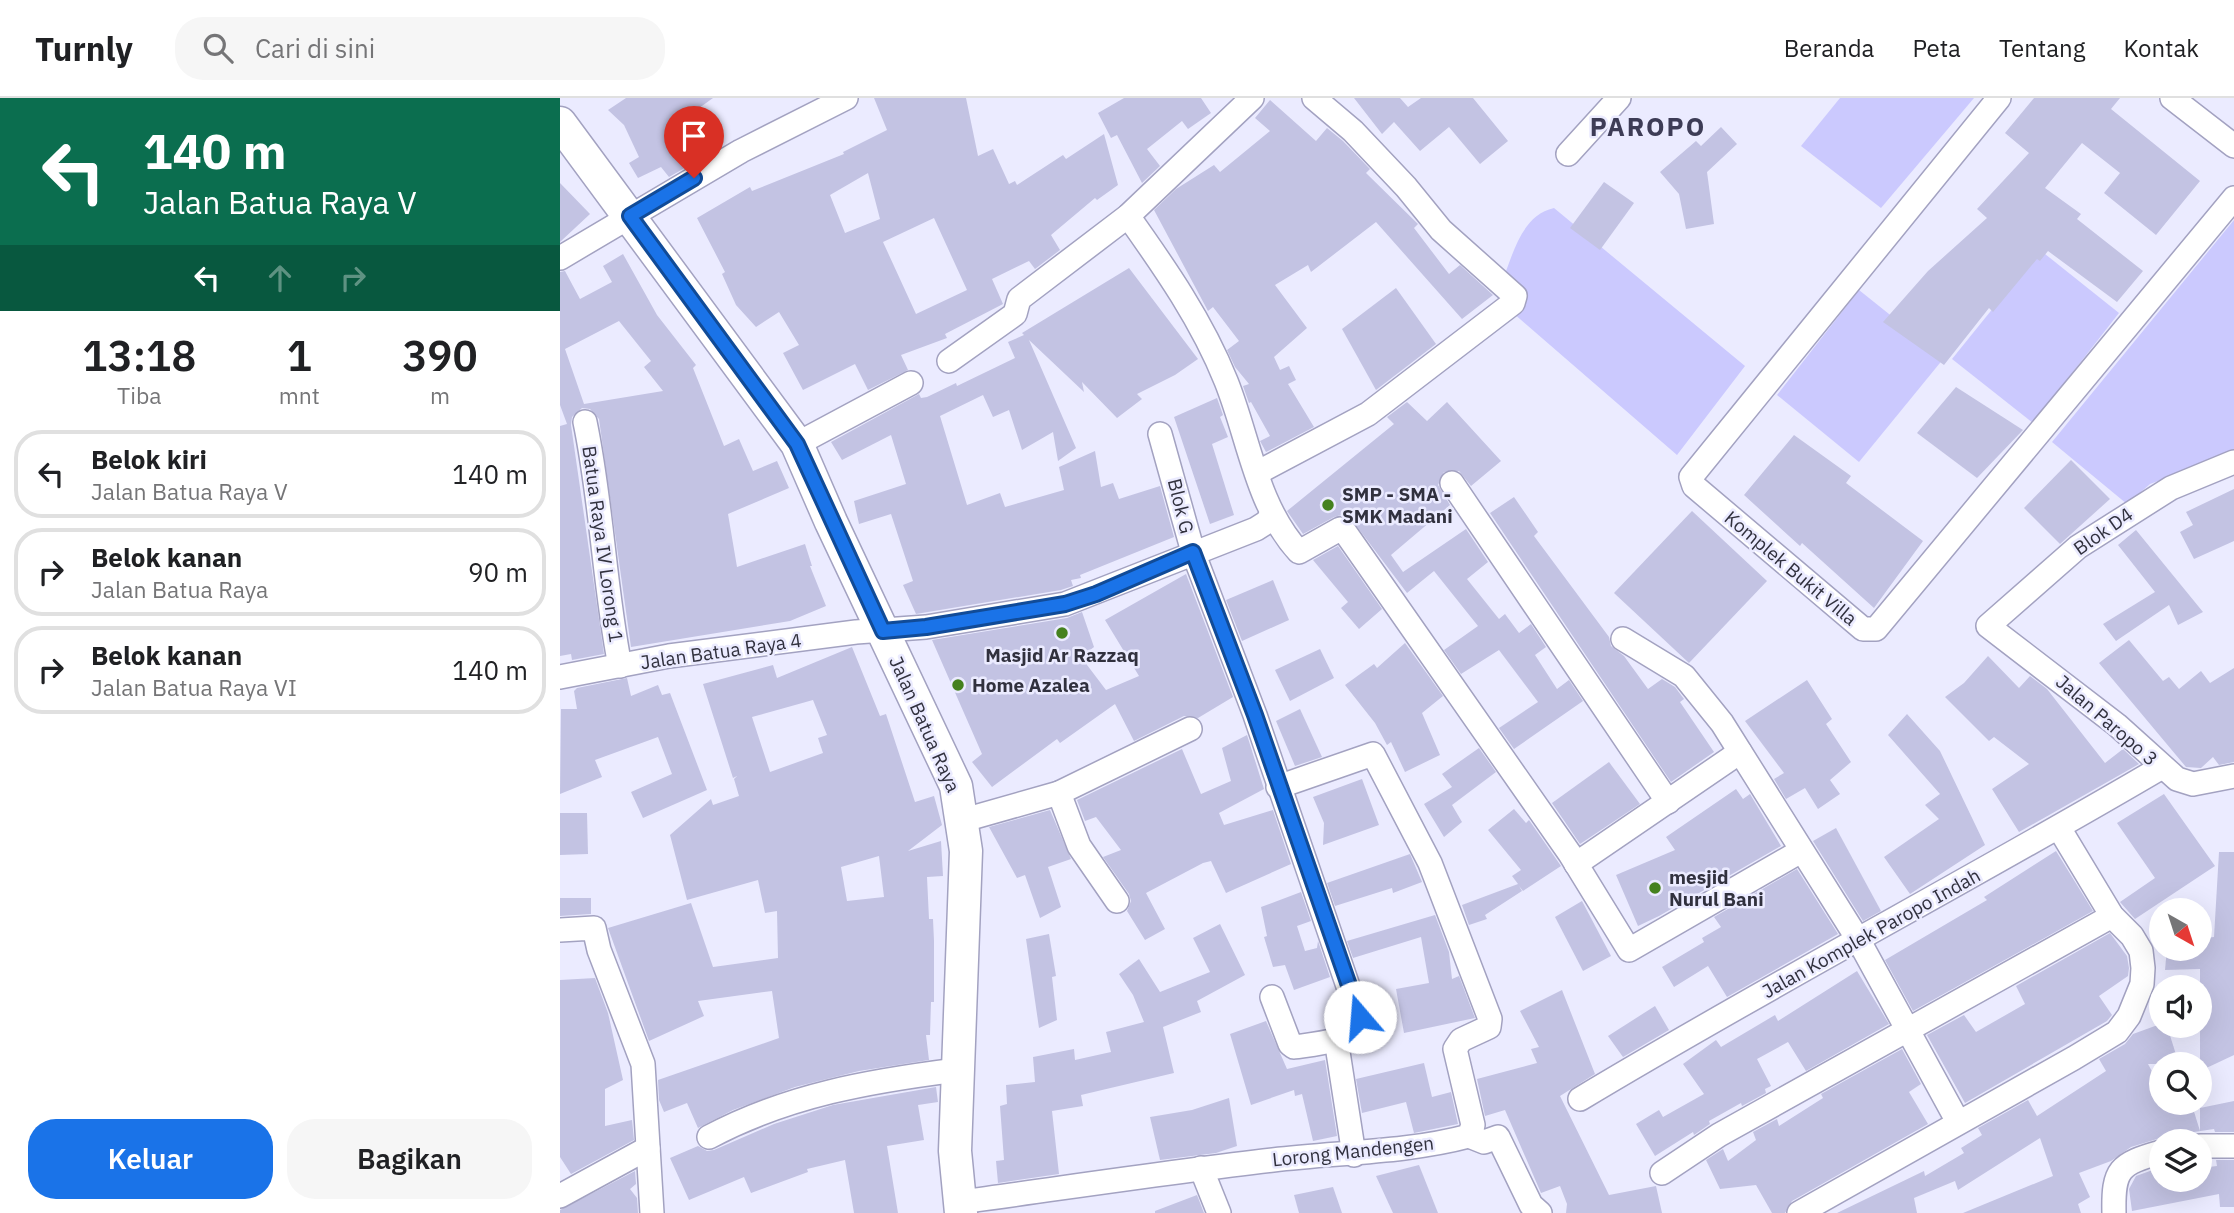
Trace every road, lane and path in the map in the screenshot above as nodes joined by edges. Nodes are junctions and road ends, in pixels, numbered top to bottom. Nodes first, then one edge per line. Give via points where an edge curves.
1 (846, 98) edge
2 (1252, 98) edge
3 (1314, 98) edge
4 (1619, 98) edge
5 (1999, 98) edge
6 (2172, 98) edge
7 (560, 123) edge
8 (2234, 146) edge
9 (1568, 154) dead end
10 (2234, 198) edge
11 (630, 216) junction
12 (1128, 216) junction
13 (560, 258) edge
14 (949, 361) dead end
15 (911, 383) dead end
16 (585, 422) dead end
17 (1160, 434) dead end
18 (797, 444) junction
19 (2234, 462) edge
20 (1257, 473) junction
21 (1452, 483) dead end
22 (1271, 515) junction
23 (1193, 552) junction
24 (1988, 626) joint
25 (883, 631) junction
26 (1623, 639) dead end
27 (620, 666) junction
28 (560, 677) edge
29 (1189, 729) dead end
30 (1740, 752) junction
31 (2162, 767) junction
32 (2234, 776) edge
33 (1278, 787) junction
34 (1059, 793) junction
35 (1668, 802) junction
36 (964, 820) junction
37 (2059, 828) junction
38 (1801, 851) junction
39 (1576, 864) junction
40 (1117, 901) dead end
41 (2112, 916) junction
42 (560, 930) edge
43 (1859, 941) junction
44 (1272, 997) dead end
45 (1908, 1031) junction
46 (1336, 1039) junction
47 (957, 1070) junction
48 (1580, 1099) dead end
49 (1958, 1122) junction
50 (1469, 1136) junction
51 (709, 1137) dead end
52 (2212, 1146) edge
53 (2234, 1146) edge
54 (648, 1148) junction
55 (1353, 1155) junction
56 (2149, 1157) edge
57 (1201, 1168) junction
58 (1662, 1173) dead end
59 (560, 1196) edge
60 (961, 1208) edge
61 (652, 1213) edge
62 (1219, 1213) edge
63 (1539, 1213) edge
64 (1800, 1213) edge
65 (2115, 1213) edge

1 - 11 street via 741,151
2 - 12 street
3 - 20 street via 1362,140 1441,230 1515,296 1513,303 1368,414
4 - 9 street
5 - 10 street, Komplek Bukit Villa via 1691,477 1694,486 1863,629 1875,629
6 - 8 street
7 - 11 main road, Jalan Batua Raya
11 - 13 street
11 - 18 main road, Jalan Batua Raya
12 - 14 street via 1018,299 1015,314
12 - 20 street via 1205,334
15 - 18 street
16 - 27 street, Batua Raya IV Lorong 1 via 608,607
17 - 23 street, Blok G
18 - 25 main road, Jalan Batua Raya
19 - 24 street, Blok D4 via 2171,488 2078,547
20 - 22 street
21 - 35 street
22 - 23 street, Jalan Batua Raya 4 via 1256,529
22 - 39 street via 1299,552 1330,532 1345,532
23 - 25 street, Jalan Batua Raya 4 via 1065,604
23 - 33 street, Blok G
24 - 31 street, Jalan Paropo 3 via 2118,725
25 - 27 street, Jalan Batua Raya 4
25 - 36 main road, Jalan Batua Raya via 956,786
26 - 30 street via 1684,676
27 - 28 street, Jalan Batua Raya 4
29 - 34 street
30 - 35 street
30 - 38 street
31 - 32 street, Jalan Paropo 3 via 2193,784
31 - 37 street, Jalan Komplek Paropo Indah
33 - 46 street, Blok G via 1360,1017 1357,1029
33 - 50 street via 1373,754 1430,863 1490,1019 1489,1027 1461,1040 1455,1049 1473,1125
34 - 36 street
34 - 40 street via 1079,846
35 - 39 street
36 - 47 main road, Jalan Batua Raya
37 - 41 street
37 - 43 street, Jalan Komplek Paropo Indah
38 - 39 street via 1629,950
38 - 43 street
41 - 45 street
41 - 49 street via 2141,951 2141,984 2129,1016 2117,1031 2074,1058
42 - 54 street via 594,928 598,950 643,1065
43 - 45 street
43 - 48 street, Jalan Komplek Paropo Indah
44 - 46 street via 1292,1046
45 - 49 street
45 - 58 street via 1719,1135
46 - 55 street
47 - 51 street via 827,1091 759,1112
47 - 60 main road, Jalan Batua Raya via 954,1151
49 - 64 street
50 - 55 street, Lorong Mandengen
50 - 63 street, Lorong Mandengen via 1484,1142 1499,1137
52 - 53 street
54 - 59 street
54 - 61 street
55 - 57 street, Lorong Mandengen
56 - 65 street via 2122,1167 2114,1180
57 - 60 street, Lorong Mandengen
57 - 62 street

